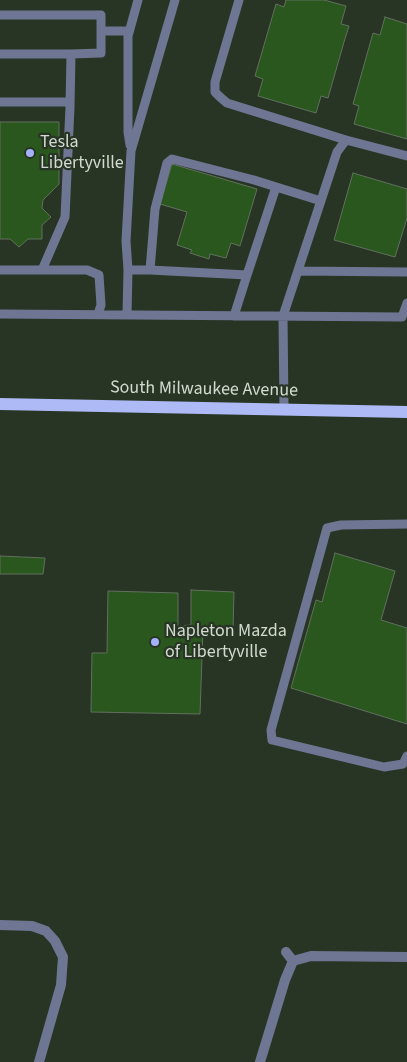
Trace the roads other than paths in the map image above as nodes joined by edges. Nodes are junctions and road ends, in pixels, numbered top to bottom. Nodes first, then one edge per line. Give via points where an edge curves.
1 (138, 0) edge
2 (175, 0) edge
3 (238, 0) edge
4 (0, 15) edge
5 (101, 31) junction
6 (129, 31) junction
7 (0, 54) edge
8 (71, 54) junction
9 (0, 102) edge
10 (70, 102) junction
11 (346, 140) junction
12 (131, 151) junction
13 (407, 156) edge
14 (276, 187) junction
15 (321, 201) junction
16 (0, 270) edge
17 (42, 270) junction
18 (128, 270) junction
19 (150, 270) junction
20 (298, 272) junction
21 (407, 272) edge
22 (246, 275) junction
23 (407, 303) edge
24 (0, 314) edge
25 (98, 314) junction
26 (127, 315) junction
27 (234, 316) junction
28 (283, 316) junction
29 (0, 404) edge
30 (284, 410) junction
31 (407, 412) edge
32 (407, 524) edge
33 (406, 761) edge
34 (0, 925) edge
35 (286, 952) dead end
36 (407, 957) edge
37 (292, 961) junction
38 (39, 1062) edge
39 (260, 1062) edge

1 - 6 lane
2 - 12 lane
3 - 11 lane via 215,82 216,92 227,103
4 - 5 lane via 101,15
5 - 6 lane
5 - 8 lane via 101,53
6 - 12 lane via 128,132
7 - 8 lane
8 - 10 lane
9 - 10 lane
10 - 17 lane via 65,217
11 - 13 lane
11 - 15 lane via 337,152
12 - 18 lane via 126,241
14 - 15 lane
14 - 19 lane via 172,159 155,209
14 - 22 lane
15 - 20 lane
16 - 17 lane
17 - 25 lane via 87,270 98,275 101,305
18 - 19 lane
18 - 26 lane
19 - 22 lane
20 - 21 lane
20 - 28 lane
22 - 27 lane
23 - 28 lane via 402,317
24 - 25 lane
25 - 26 lane
26 - 27 lane
27 - 28 lane
28 - 30 lane
29 - 30 main road, South Milwaukee Avenue
30 - 31 main road, South Milwaukee Avenue
32 - 33 lane via 327,528 271,730 272,740 384,767
34 - 38 street via 46,930 63,957 61,985
35 - 37 street
36 - 37 street via 311,956
37 - 39 street

